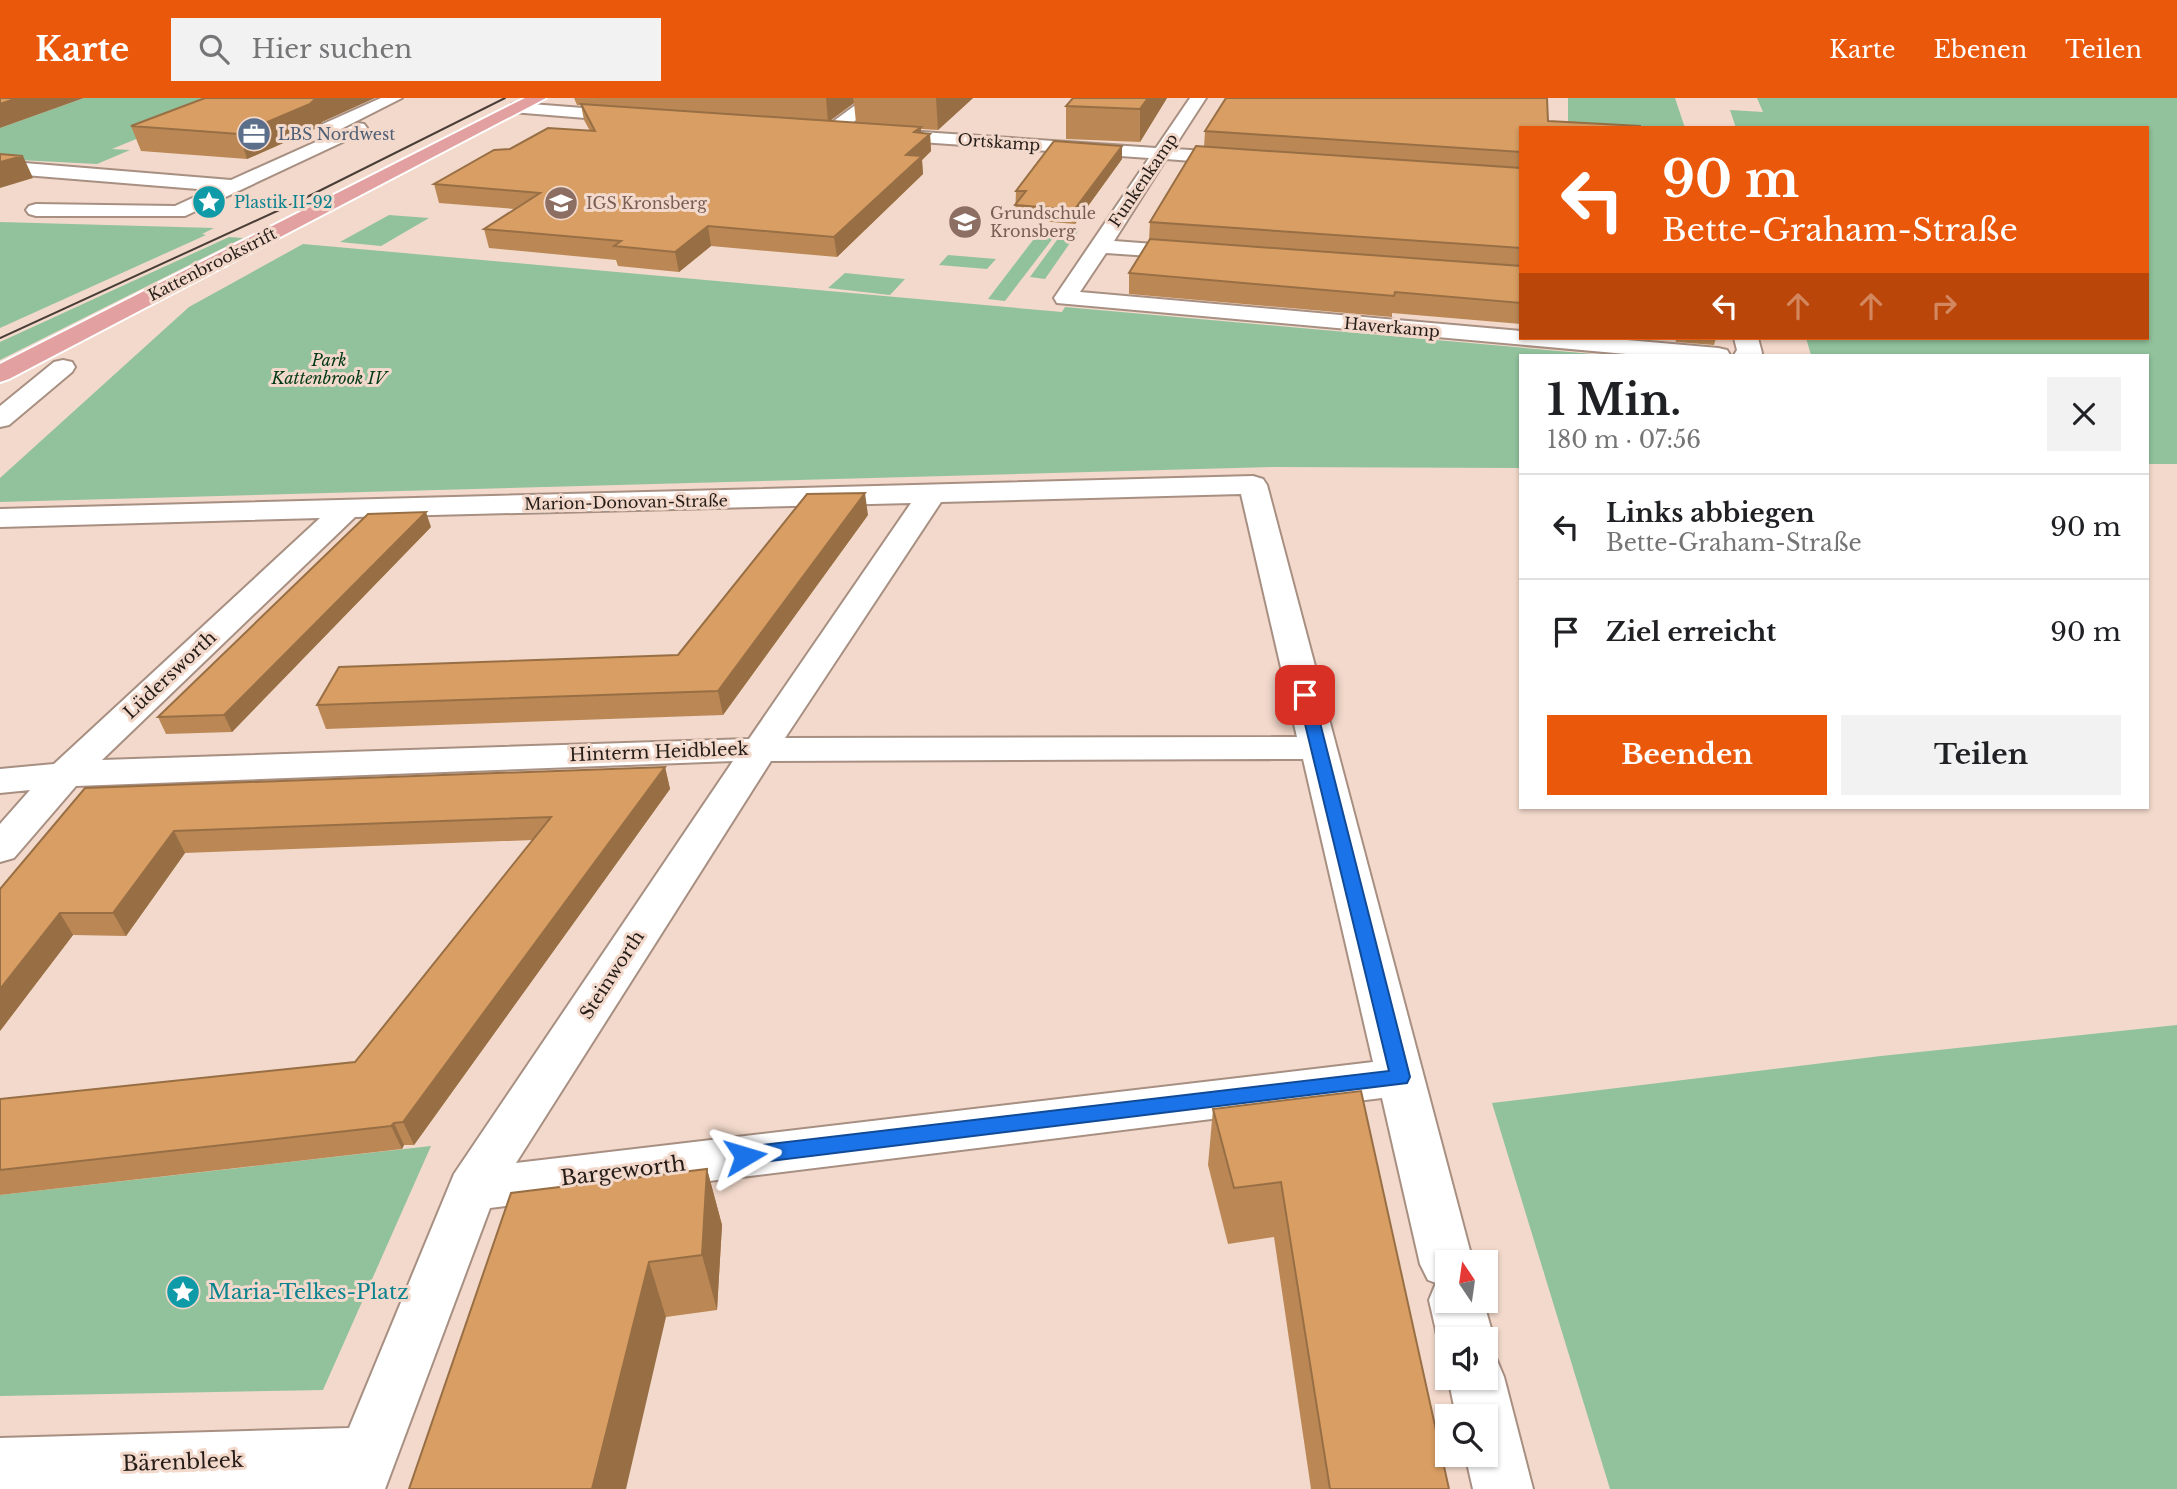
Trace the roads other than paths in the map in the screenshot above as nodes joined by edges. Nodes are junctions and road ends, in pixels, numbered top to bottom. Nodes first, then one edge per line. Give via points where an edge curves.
1 (394, 98) edge
2 (875, 98) edge
3 (1198, 98) edge
4 (528, 103) edge
5 (613, 116) junction
6 (654, 118) edge
7 (358, 128) dead end
8 (587, 130) edge
9 (1109, 150) junction
10 (1160, 153) junction
11 (1264, 161) edge
12 (0, 167) edge
13 (1097, 167) edge
14 (206, 184) junction
15 (239, 187) junction
16 (36, 210) dead end
17 (1099, 246) junction
18 (1191, 253) junction
19 (1215, 255) edge
20 (1175, 289) junction
21 (1065, 298) joint
22 (1519, 331) edge
23 (1595, 340) edge
24 (1710, 354) edge
25 (62, 367) dead end
26 (0, 374) edge
27 (0, 419) edge
28 (932, 494) junction
29 (348, 508) junction
30 (0, 518) edge
31 (1318, 748) junction
32 (760, 749) junction
33 (65, 775) junction
34 (0, 781) edge
35 (0, 849) edge
36 (1401, 1077) junction
37 (471, 1189) junction
38 (1444, 1250) edge
39 (0, 1467) edge
40 (1498, 1467) edge
41 (360, 1473) edge
42 (1503, 1489) edge

1 - 14 street
2 - 9 street, Ortskamp via 826,130
3 - 10 street, Funkenkamp
4 - 5 street
4 - 26 main road, Kattenbrookstrift
5 - 6 street
5 - 8 street
7 - 15 street
9 - 10 street, Ortskamp
9 - 13 street
10 - 11 street, Ortskamp
10 - 17 street, Funkenkamp
12 - 14 street
14 - 15 street
15 - 16 street via 178,212
17 - 18 street
17 - 21 street, Funkenkamp
18 - 19 street
18 - 20 street
20 - 21 street, Haverkamp
20 - 22 street, Haverkamp via 1246,303
23 - 24 street, Haverkamp
25 - 27 street
28 - 29 street, Marion-Donovan-Straße
28 - 31 street, Marion-Donovan-Straße via 1253,485
28 - 32 street, Steinworth
29 - 30 street, Marion-Donovan-Straße
29 - 33 street, Lüdersworth
31 - 32 street, Hinterm Heidbleek
31 - 36 street
32 - 33 street, Hinterm Heidbleek
32 - 37 street, Steinworth
33 - 34 street, Hinterm Heidbleek
33 - 35 street, Lüdersworth
36 - 37 street, Bargeworth
36 - 38 street
37 - 41 street, Steinworth
39 - 41 street, Bärenbleek
40 - 42 street

